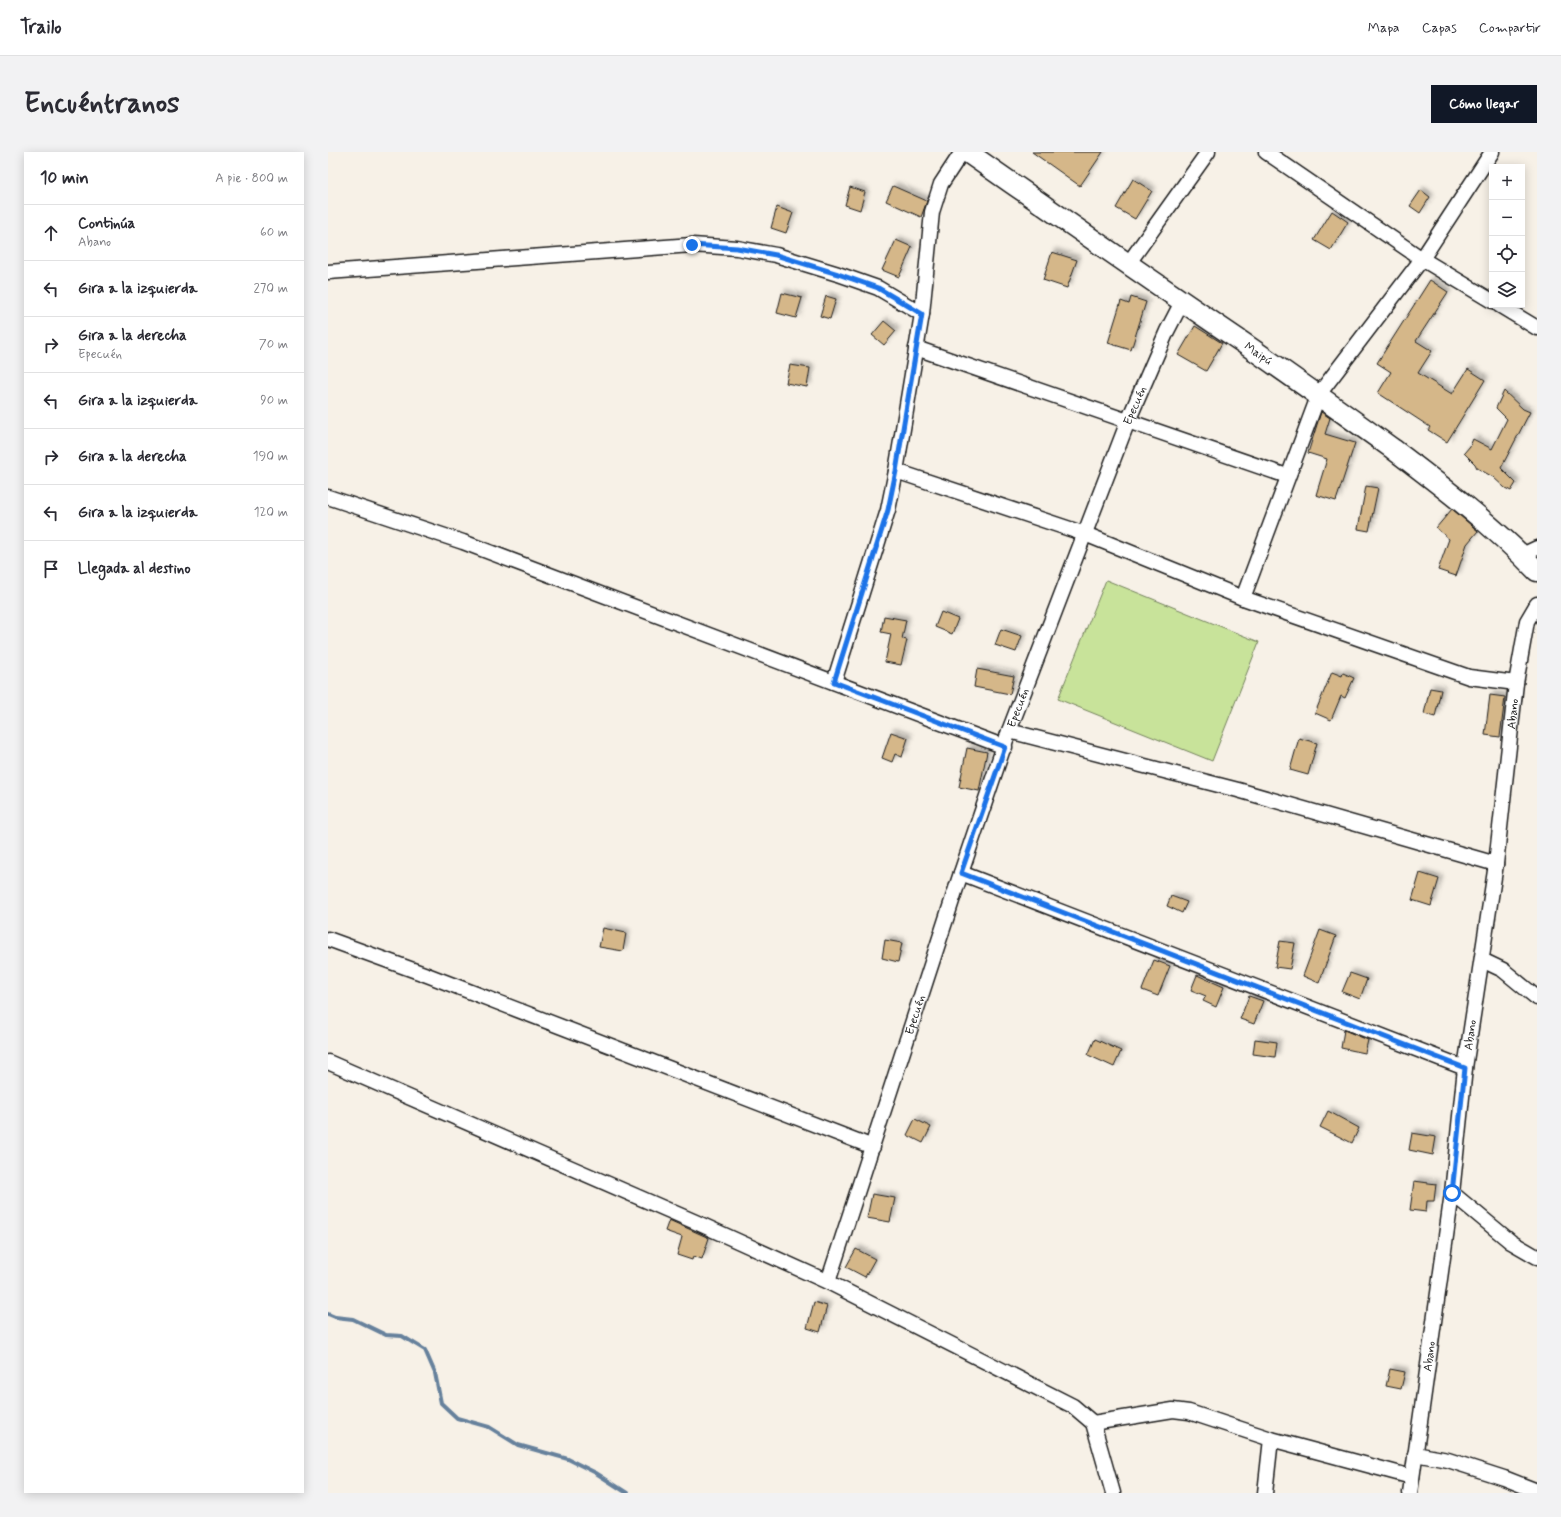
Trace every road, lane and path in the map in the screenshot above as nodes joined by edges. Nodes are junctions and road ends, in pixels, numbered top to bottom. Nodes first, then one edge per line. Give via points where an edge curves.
1 (962, 152) edge
2 (968, 152) edge
3 (1208, 152) edge
4 (1266, 152) edge
5 (1492, 152) edge
6 (1422, 259) junction
7 (1128, 264) junction
8 (328, 272) edge
9 (1489, 299) edge
10 (1182, 302) junction
11 (1504, 308) edge
12 (922, 314) junction
13 (1537, 328) edge
14 (916, 348) junction
15 (1319, 394) junction
16 (1128, 421) junction
17 (896, 471) junction
18 (1287, 476) junction
19 (328, 497) edge
20 (1085, 534) junction
21 (1529, 552) edge
22 (1537, 571) edge
23 (1243, 598) junction
24 (1537, 604) edge
25 (834, 682) junction
26 (1516, 683) junction
27 (1009, 731) junction
28 (1005, 747) junction
29 (1496, 864) junction
30 (961, 873) junction
31 (328, 939) edge
32 (1482, 960) junction
33 (1537, 998) edge
34 (328, 1062) edge
35 (1465, 1068) junction
36 (873, 1147) junction
37 (1452, 1193) junction
38 (1537, 1257) edge
39 (828, 1282) junction
40 (1093, 1423) junction
41 (1271, 1439) junction
42 (1415, 1454) junction
43 (1412, 1477) junction
44 (1537, 1491) edge
45 (1112, 1493) edge
46 (1265, 1493) edge
47 (1410, 1493) edge

1 - 12 street via 941,184 932,212
2 - 7 main road, Maipú
3 - 7 street
4 - 6 street
5 - 6 street
6 - 9 street
6 - 15 street
7 - 10 main road, Maipú
8 - 12 street via 692,245 737,248 776,255 878,288
10 - 15 main road, Maipú
10 - 16 street, Epecuén
11 - 13 street
12 - 14 street
14 - 16 street
14 - 17 street
15 - 18 street
15 - 21 main road, Maipú
16 - 18 street
16 - 20 street, Epecuén
17 - 20 street
17 - 25 street via 888,510
18 - 23 street
19 - 25 street via 463,542
20 - 23 street
20 - 27 street, Epecuén
21 - 22 main road, Maipú
23 - 26 street via 1469,677
24 - 26 street, Abano via 1527,621
25 - 28 street
26 - 29 street, Abano
27 - 28 street, Epecuén
27 - 29 street via 1238,790
28 - 30 street, Epecuén
29 - 32 street, Abano
30 - 35 street
30 - 36 street, Epecuén
31 - 36 street
32 - 33 street via 1503,970
32 - 35 street, Abano
34 - 39 street
35 - 37 street, Abano
36 - 39 street, Epecuén
37 - 38 street via 1511,1242
37 - 42 street, Abano
39 - 40 street via 1073,1406
40 - 41 street via 1173,1410 1189,1412
40 - 45 street
41 - 43 street
41 - 46 street
42 - 43 street, Abano
42 - 44 street via 1448,1460
43 - 47 street, Abano

